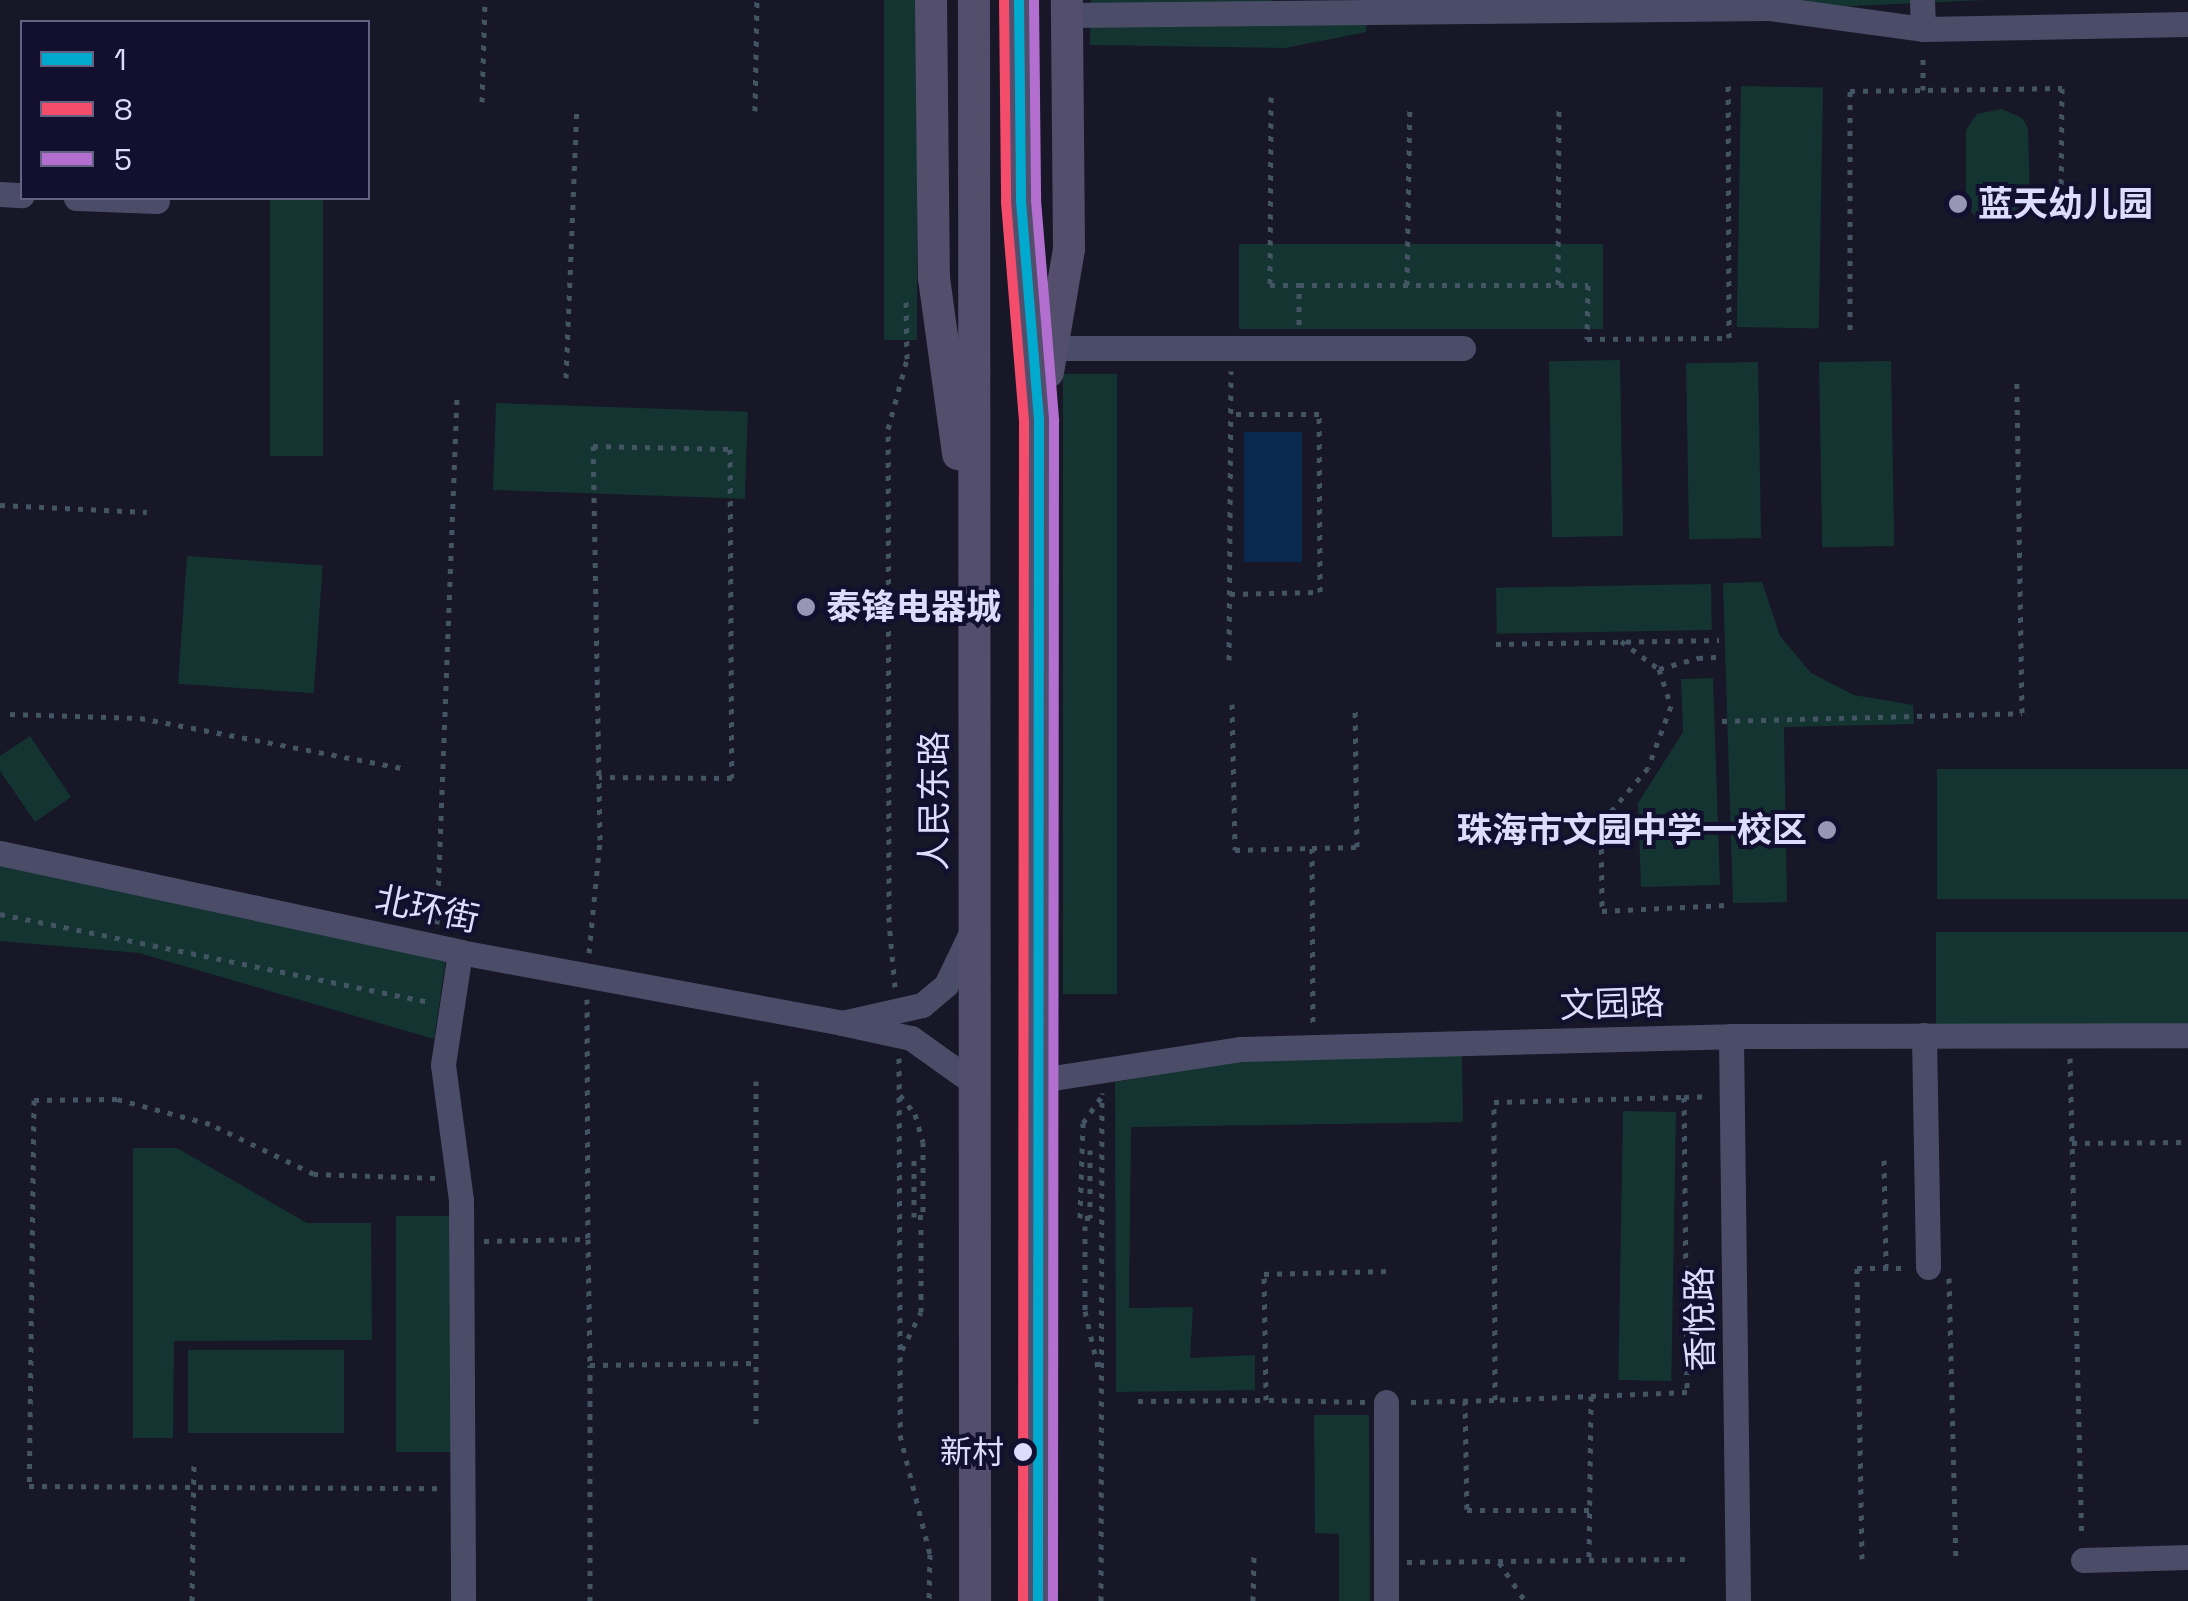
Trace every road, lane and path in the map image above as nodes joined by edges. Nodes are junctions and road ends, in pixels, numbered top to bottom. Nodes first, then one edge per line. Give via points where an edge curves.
1 (485, 0) edge
2 (757, 0) edge
3 (931, 0) edge
4 (974, 0) edge
5 (1018, 0) edge
6 (1922, 0) edge
7 (1067, 8) edge
8 (2188, 24) edge
9 (1922, 29) junction
10 (1728, 84) dead end
11 (1922, 90) junction
12 (1271, 97) dead end
13 (482, 102) dead end
14 (1410, 104) dead end
15 (1559, 104) dead end
16 (577, 106) dead end
17 (755, 111) dead end
18 (116, 200) edge
19 (157, 202) dead end
20 (2061, 204) dead end
21 (1299, 285) junction
22 (1407, 285) junction
23 (1558, 285) junction
24 (906, 299) dead end
25 (1850, 330) dead end
26 (1052, 348) junction
27 (1231, 348) junction
28 (1299, 348) junction
29 (1463, 348) dead end
30 (566, 378) dead end
31 (2016, 382) dead end
32 (457, 395) dead end
33 (1230, 414) junction
34 (1040, 421) junction
35 (0, 505) edge
36 (147, 512) dead end
37 (974, 566) junction
38 (1230, 594) junction
39 (1720, 640) dead end
40 (1621, 641) junction
41 (1496, 644) dead end
42 (1720, 657) dead end
43 (1230, 660) dead end
44 (1659, 669) junction
45 (1232, 704) dead end
46 (1355, 708) dead end
47 (10, 714) dead end
48 (1722, 722) dead end
49 (404, 768) dead end
50 (599, 777) junction
51 (1312, 848) junction
52 (0, 853) edge
53 (1727, 905) dead end
54 (0, 914) edge
55 (974, 926) junction
56 (448, 950) junction
57 (587, 976) junction
58 (452, 1007) junction
59 (898, 1023) junction
60 (1924, 1035) junction
61 (2069, 1035) junction
62 (2188, 1035) edge
63 (1731, 1036) junction
64 (1313, 1047) junction
65 (1040, 1080) junction
66 (756, 1081) dead end
67 (974, 1082) junction
68 (1102, 1083) junction
69 (900, 1095) junction
70 (1732, 1096) junction
71 (1684, 1097) junction
72 (2188, 1142) edge
73 (2072, 1143) junction
74 (1090, 1150) dead end
75 (914, 1153) dead end
76 (1884, 1160) dead end
77 (458, 1178) junction
78 (1085, 1226) dead end
79 (921, 1227) dead end
80 (588, 1239) junction
81 (462, 1241) junction
82 (1928, 1267) junction
83 (1886, 1268) junction
84 (1390, 1271) dead end
85 (900, 1354) junction
86 (756, 1363) junction
87 (590, 1366) junction
88 (1101, 1382) junction
89 (1590, 1396) junction
90 (1138, 1400) dead end
91 (1266, 1400) junction
92 (1465, 1400) junction
93 (1494, 1400) junction
94 (1386, 1402) junction
95 (756, 1427) dead end
96 (194, 1464) dead end
97 (194, 1487) junction
98 (465, 1488) junction
99 (1590, 1510) junction
100 (1254, 1554) dead end
101 (2188, 1557) edge
102 (1689, 1559) dead end
103 (1862, 1559) dead end
104 (1590, 1560) junction
105 (1956, 1560) dead end
106 (2083, 1560) joint
107 (1498, 1561) junction
108 (1386, 1562) junction
109 (977, 1591) edge
110 (1038, 1600) edge
111 (192, 1601) edge
112 (463, 1601) edge
113 (590, 1601) edge
114 (929, 1601) edge
115 (1101, 1601) edge
116 (1254, 1601) edge
117 (1386, 1601) edge
118 (1525, 1601) edge
119 (1738, 1601) edge

1 - 13 path
2 - 17 path
3 - 37 main road via 934,278
4 - 37 main road, 人民东路
5 - 34 main road via 1022,201
6 - 9 street
7 - 9 street via 1770,8
7 - 26 main road via 1068,249
8 - 9 street
9 - 11 path
10 - 23 path via 1728,338 1587,339 1588,285
11 - 20 path via 2062,88
11 - 25 path via 1850,91
12 - 21 path via 1270,285
14 - 22 path
15 - 23 path
16 - 30 path
18 - 19 street
21 - 22 path
21 - 28 path
22 - 23 path
24 - 59 path via 907,359 888,429 889,922
26 - 27 street
26 - 34 main road
27 - 28 street
27 - 33 path
28 - 29 street
31 - 48 path via 2022,714
32 - 56 path
33 - 38 path
33 - 38 path via 1319,414 1320,592
34 - 65 main road
35 - 36 path
37 - 55 main road, 人民东路
38 - 43 path
39 - 40 path
40 - 41 path
40 - 44 path
42 - 44 path
44 - 53 path via 1671,706 1664,734 1648,768 1601,823 1602,911
45 - 51 path via 1235,850
46 - 51 path via 1358,847
47 - 49 path via 140,718
50 - 50 path via 593,446 730,448 732,778
50 - 57 path
51 - 64 path
52 - 56 street, 北环街
54 - 58 path
55 - 59 street, 北环街 via 946,985
55 - 67 main road, 人民东路
56 - 57 street, 北环街
56 - 58 street
57 - 59 street, 北环街 via 842,1022
57 - 80 path
58 - 77 street via 443,1065
59 - 67 street
59 - 69 path
60 - 61 street, 文园路
60 - 63 street, 文园路
60 - 82 street
61 - 62 street, 文园路
61 - 73 path
63 - 64 street, 文园路
63 - 70 street, 香悅路
64 - 68 street, 文园路 via 1240,1048
65 - 68 street, 文园路
65 - 110 main road
66 - 86 path
67 - 109 main road, 人民东路
68 - 74 path via 1083,1123 1080,1218 1090,1218
68 - 88 path
69 - 75 path via 915,1114 923,1142 923,1217 914,1217
69 - 85 path
70 - 71 path
70 - 119 street, 香悅路
71 - 89 path via 1687,1392
71 - 93 path via 1494,1102
72 - 73 path
73 - 106 path
76 - 83 path
77 - 81 street
77 - 97 path via 314,1174 210,1124 117,1099 34,1100 29,1486
78 - 88 path via 1086,1311
79 - 85 path via 921,1312
80 - 81 path
80 - 87 path
81 - 98 street
82 - 83 path
82 - 105 path via 1948,1267
83 - 103 path via 1857,1268
84 - 91 path via 1264,1274
85 - 114 path via 900,1435 930,1554
86 - 87 path
86 - 95 path
87 - 113 path
88 - 115 path
89 - 93 path
89 - 99 path
90 - 91 path
91 - 94 path
92 - 93 path
92 - 94 path
92 - 99 path via 1467,1510
94 - 108 street
96 - 97 path
97 - 98 path
97 - 111 path
98 - 112 street
99 - 104 path
100 - 116 path
101 - 106 street
102 - 104 path
104 - 107 path
107 - 108 path
107 - 118 path
108 - 117 street

